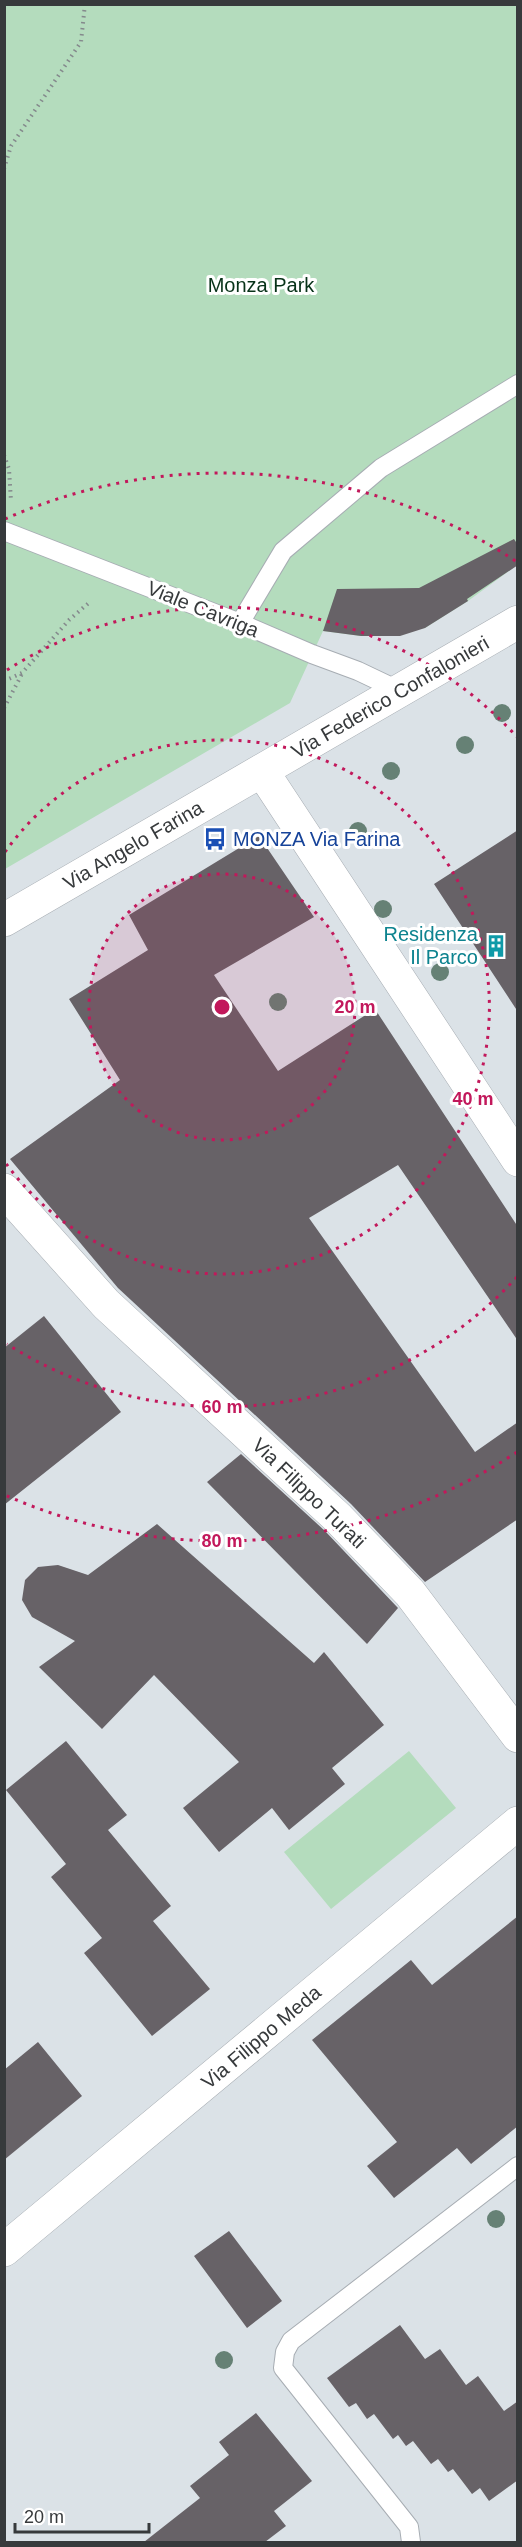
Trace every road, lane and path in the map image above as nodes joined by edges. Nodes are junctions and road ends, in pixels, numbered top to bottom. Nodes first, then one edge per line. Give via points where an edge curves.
1 (86, 4) edge
2 (4, 169) edge
3 (518, 384) edge
4 (4, 455) edge
5 (5, 531) edge
6 (116, 575) junction
7 (518, 622) edge
8 (240, 623) junction
9 (22, 673) junction
10 (4, 681) edge
11 (400, 691) junction
12 (4, 708) edge
13 (262, 771) junction
14 (4, 920) edge
15 (518, 1160) edge
16 (4, 1190) edge
17 (518, 1736) edge
18 (518, 1823) edge
19 (518, 2166) edge
20 (4, 2250) edge
21 (411, 2542) edge

1 - 2 path via 81,42 11,146
3 - 8 lane via 381,468 283,550
4 - 5 path via 12,509
5 - 6 lane, Viale Cavriga
6 - 8 lane, Viale Cavriga
6 - 9 path
7 - 11 street, Via Federico Confalonieri
8 - 11 lane, Viale Cavriga
9 - 10 path
9 - 12 path
11 - 13 street, Via Federico Confalonieri
13 - 14 street, Via Angelo Farina
13 - 15 street
16 - 17 street, Via Filippo Turati via 106,1304 338,1518 410,1593
18 - 20 street, Via Filippo Meda
19 - 21 lane via 291,2341 285,2352 283,2368 409,2527

